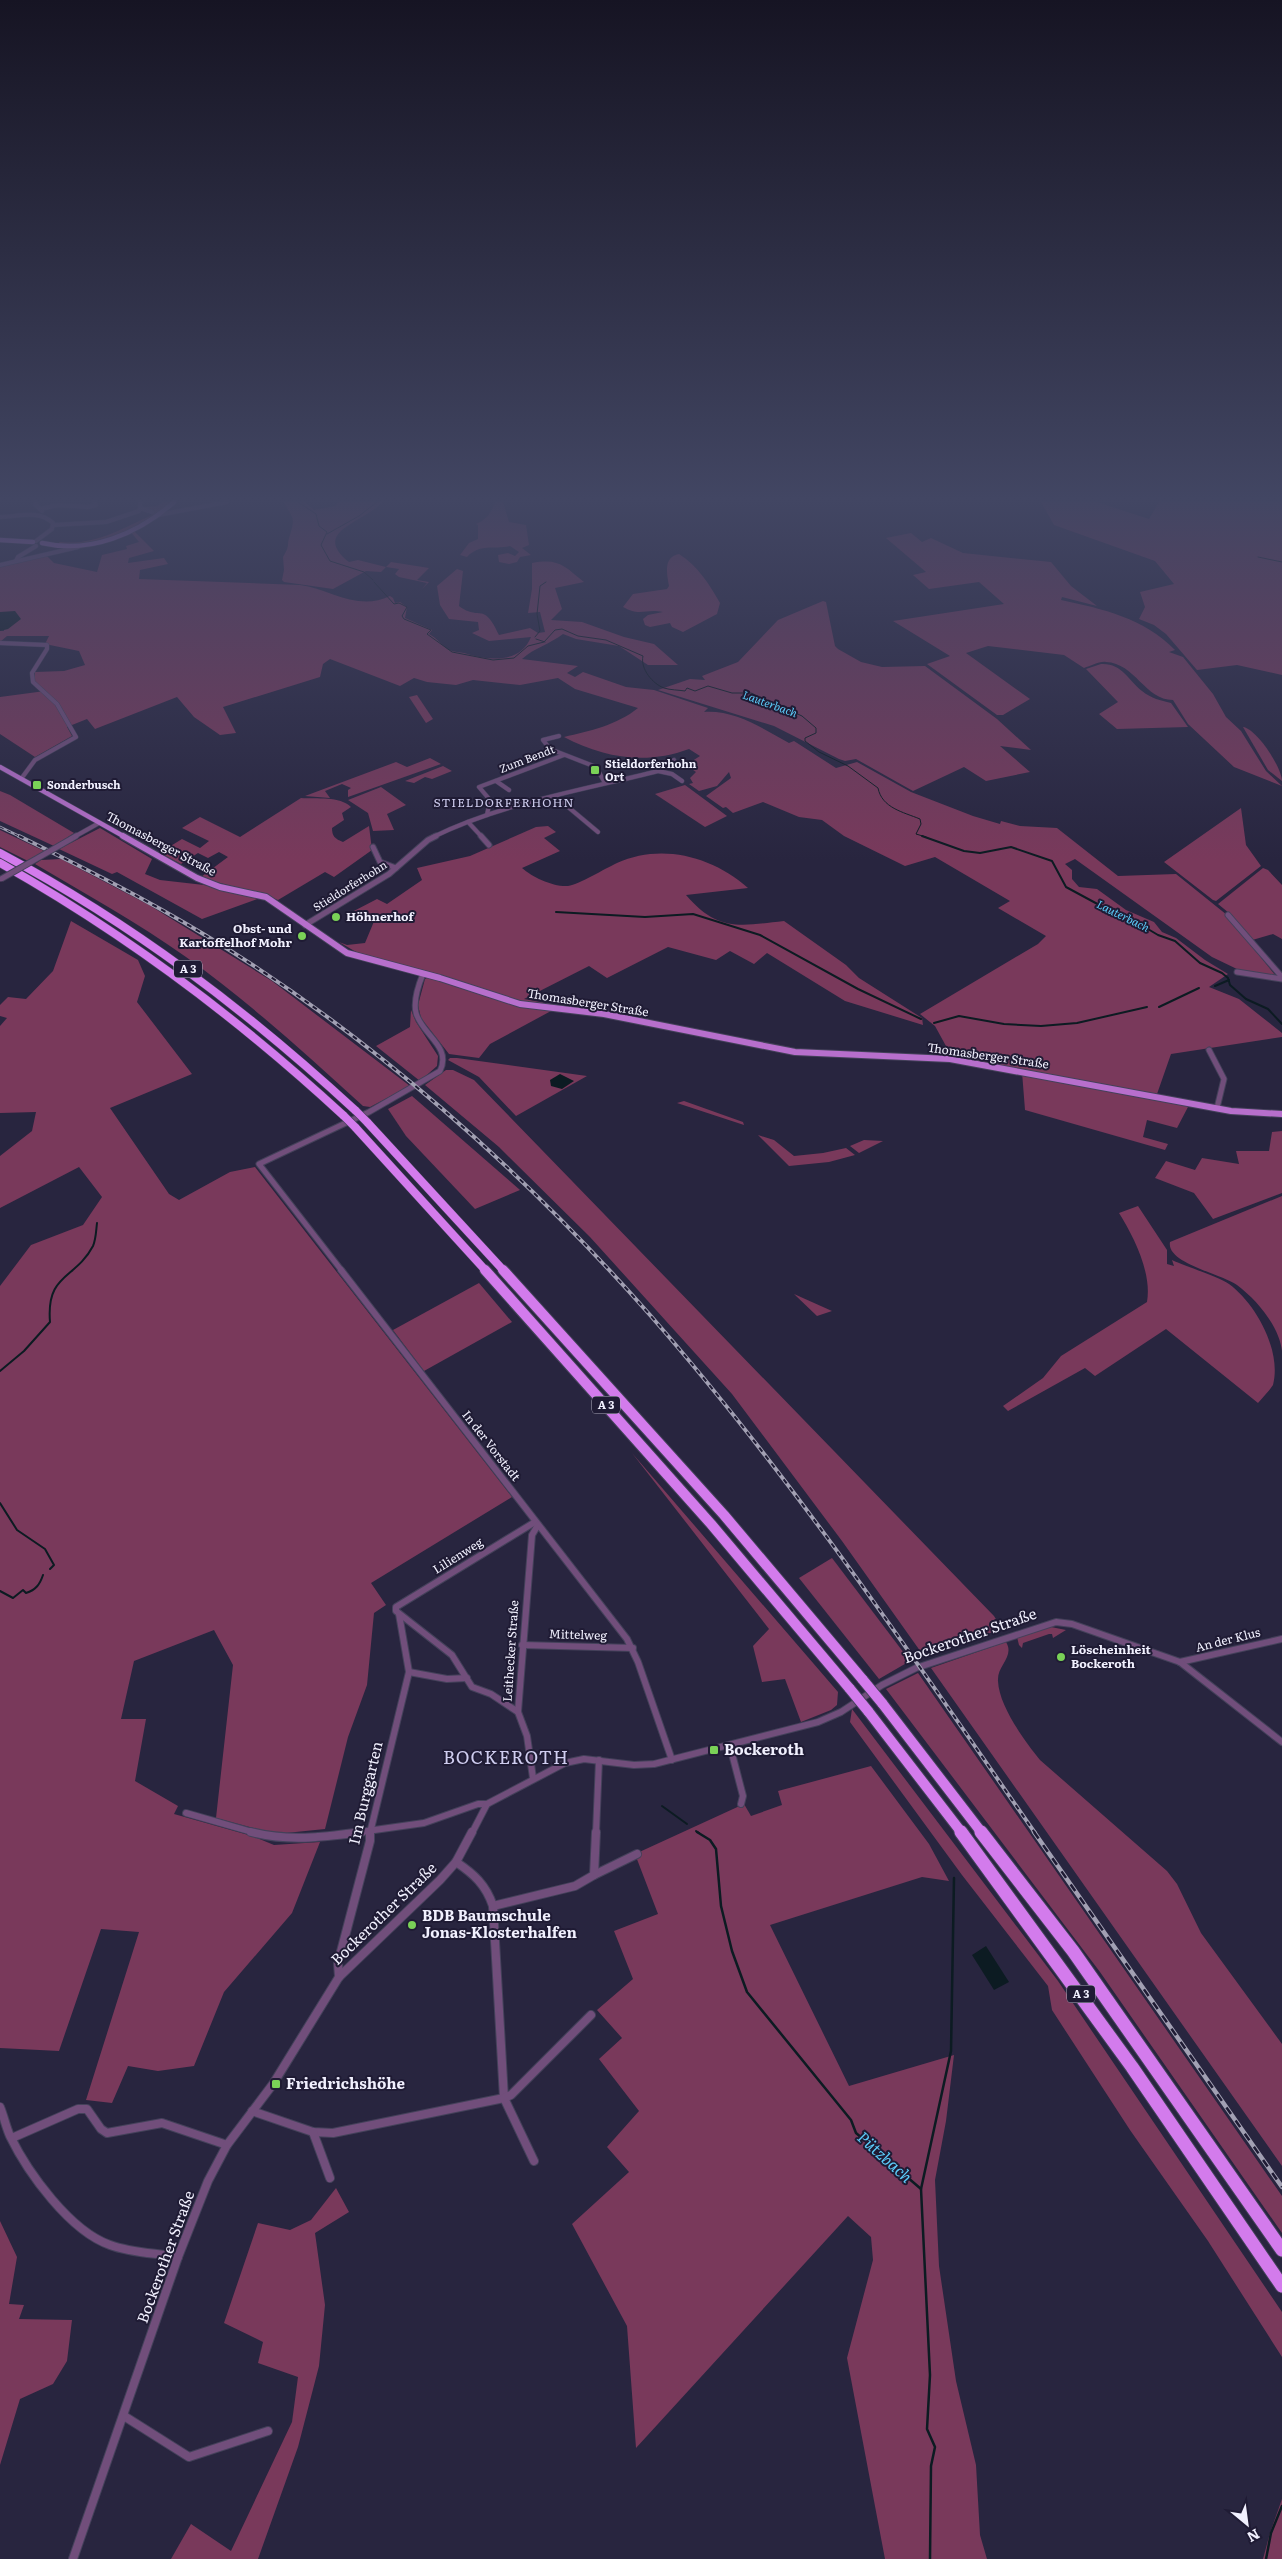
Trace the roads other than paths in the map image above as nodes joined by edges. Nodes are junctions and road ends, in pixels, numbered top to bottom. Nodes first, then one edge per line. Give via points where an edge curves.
1 (0, 643) edge
2 (559, 736) dead end
3 (564, 755) junction
4 (674, 760) dead end
5 (0, 767) edge
6 (658, 771) junction
7 (22, 779) junction
8 (496, 781) junction
9 (682, 781) dead end
10 (605, 783) junction
11 (509, 790) dead end
12 (555, 796) junction
13 (487, 815) junction
14 (468, 822) junction
15 (98, 823) junction
16 (598, 832) dead end
17 (489, 846) dead end
18 (373, 847) dead end
19 (0, 853) edge
20 (0, 863) edge
21 (396, 868) junction
22 (1, 880) edge
23 (1228, 915) dead end
24 (305, 925) junction
25 (1237, 972) dead end
26 (423, 974) junction
27 (1282, 978) edge
28 (1209, 1050) dead end
29 (1217, 1108) junction
30 (1282, 1114) edge
31 (366, 1122) joint
32 (537, 1524) junction
33 (397, 1612) junction
34 (1282, 1639) edge
35 (522, 1645) junction
36 (633, 1648) junction
37 (1180, 1662) junction
38 (409, 1672) junction
39 (467, 1678) junction
40 (864, 1680) joint
41 (518, 1712) junction
42 (1282, 1742) edge
43 (730, 1746) junction
44 (600, 1760) junction
45 (672, 1760) junction
46 (533, 1778) junction
47 (487, 1804) junction
48 (741, 1804) dead end
49 (186, 1814) dead end
50 (370, 1832) junction
51 (637, 1854) dead end
52 (456, 1862) junction
53 (594, 1875) junction
54 (493, 1906) junction
55 (339, 1977) junction
56 (591, 2014) dead end
57 (504, 2098) junction
58 (0, 2107) edge
59 (252, 2111) junction
60 (313, 2132) junction
61 (12, 2138) junction
62 (227, 2145) junction
63 (534, 2160) dead end
64 (330, 2178) dead end
65 (1282, 2250) edge
66 (178, 2257) junction
67 (1282, 2286) edge
68 (124, 2416) junction
69 (268, 2431) dead end
70 (74, 2559) edge

1 - 7 street via 46,645 47,649 32,673 33,682 55,700 76,737 36,760
2 - 3 street via 543,740 550,749
3 - 8 street, Zum Bendt
3 - 10 street via 596,767
4 - 6 street
5 - 7 main road, Thomasberger Straße
6 - 9 street via 672,774
6 - 10 street, Stieldorferhohn
7 - 15 main road, Thomasberger Straße
8 - 11 street, Zum Bendt
8 - 13 street, Zum Bendt via 479,787 490,800
10 - 12 street, Stieldorferhohn
12 - 13 street, Stieldorferhohn
12 - 16 street
13 - 14 street, Stieldorferhohn
14 - 17 street
14 - 21 street, Stieldorferhohn via 428,840
15 - 22 street, bridge
15 - 24 main road, Thomasberger Straße via 203,881 266,897
18 - 21 street via 380,862
19 - 31 highway, A 3, bridge via 100,910 175,959 250,1016
20 - 67 highway, A 3, bridge via 106,925 200,991 275,1052 344,1116 411,1187 698,1509 868,1711 1058,1961
21 - 24 street, Stieldorferhohn
23 - 27 street
24 - 26 main road, Thomasberger Straße via 347,953
25 - 27 street
26 - 29 main road, Thomasberger Straße via 520,1004 604,1014 795,1052 950,1059
26 - 32 street, In der Vorstadt via 415,1005 416,1014 444,1055 445,1065 440,1071 369,1112 259,1164
28 - 29 street via 1224,1079
29 - 30 main road, Thomasberger Straße
31 - 40 highway, A 3 via 717,1508
32 - 33 street, Lilienweg via 396,1608
32 - 35 street, Leithecker Straße via 532,1536
32 - 36 street, In der Vorstadt
33 - 38 street, Im Burggarten
33 - 39 street via 452,1655
34 - 37 street, An der Klus
35 - 36 street, Mittelweg
35 - 41 street, Leithecker Straße
36 - 45 street, In der Vorstadt
37 - 42 street, Bockerother Straße
37 - 43 street, Bockerother Straße via 1072,1624 1056,1622 916,1668 818,1722
38 - 39 street via 447,1679
38 - 50 street, Im Burggarten
39 - 41 street via 472,1687 491,1694
40 - 65 highway, A 3, bridge via 1072,1951
41 - 46 street, Leithecker Straße via 528,1739
43 - 45 street, Bockerother Straße
43 - 48 street via 743,1796
44 - 45 street, Bockerother Straße via 634,1765
44 - 46 street, Bockerother Straße via 566,1763
44 - 53 street
46 - 47 street, Bockerother Straße
47 - 50 street via 478,1804 424,1823
47 - 52 street, Bockerother Straße
49 - 50 street via 274,1838
50 - 55 street, Im Burggarten via 338,1963
51 - 53 street
52 - 54 street via 480,1879 489,1890
52 - 55 street, Bockerother Straße
53 - 54 street via 575,1886
54 - 57 street
55 - 59 street, Bockerother Straße via 273,2084
56 - 57 street via 511,2095
57 - 60 street via 334,2133
57 - 63 street
58 - 61 street
59 - 60 street
59 - 62 street, Bockerother Straße
60 - 64 street
61 - 62 street via 78,2109 86,2109 107,2133 162,2123
61 - 66 street via 64,2214 88,2235 110,2246
62 - 66 street, Bockerother Straße via 208,2181
66 - 68 street, Bockerother Straße
68 - 69 street via 189,2457
68 - 70 street, Bockerother Straße

